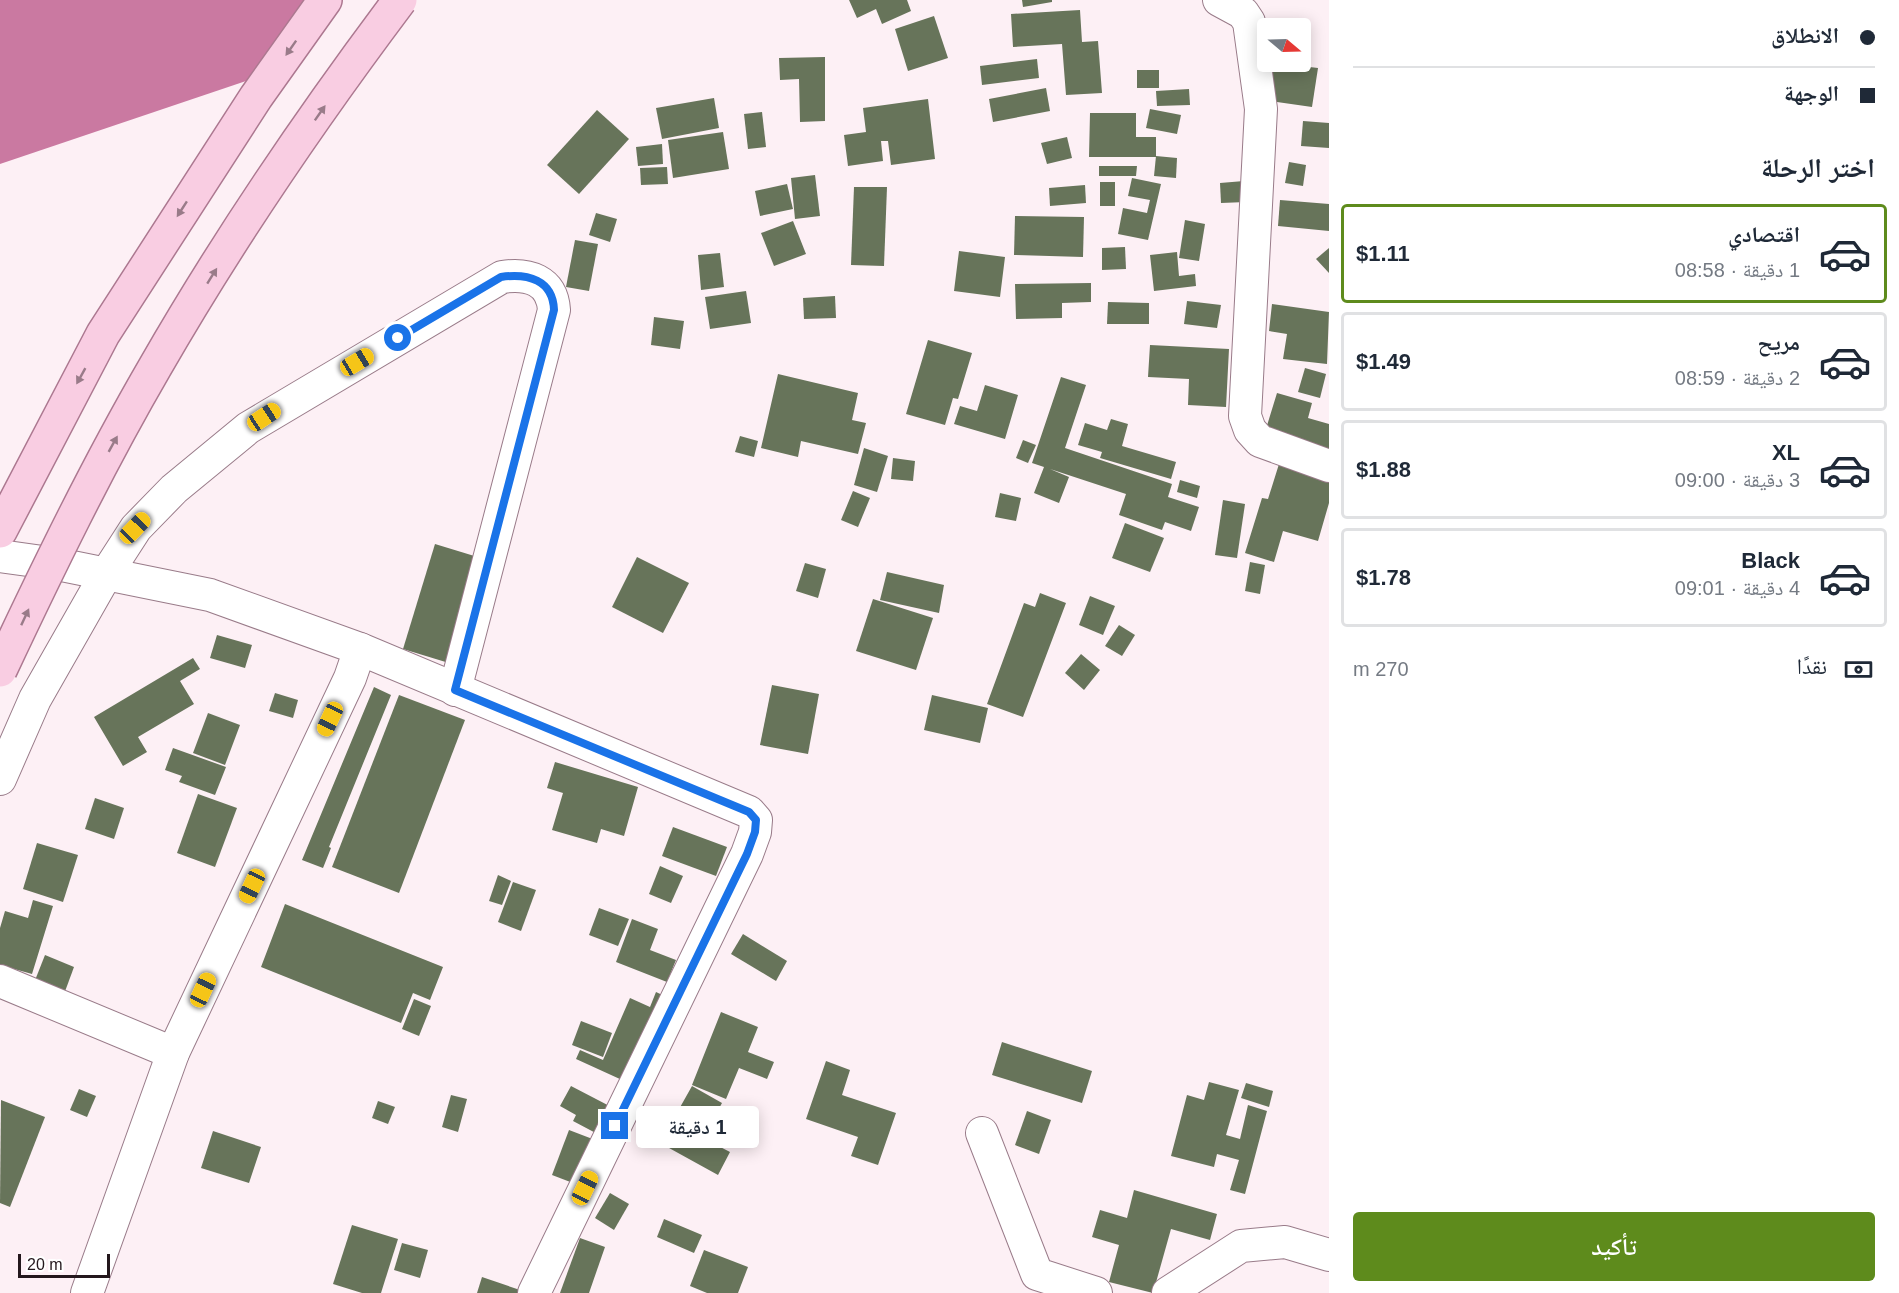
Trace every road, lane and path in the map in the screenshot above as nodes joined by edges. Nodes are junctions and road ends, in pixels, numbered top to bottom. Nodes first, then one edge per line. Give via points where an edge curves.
1 (325, 0) edge
2 (400, 0) edge
3 (1219, 0) edge
4 (1329, 465) edge
5 (0, 531) edge
6 (0, 556) edge
7 (105, 576) junction
8 (360, 649) junction
9 (0, 670) edge
10 (455, 690) junction
11 (0, 779) edge
12 (0, 981) edge
13 (173, 1053) junction
14 (982, 1133) dead end
15 (1329, 1255) edge
16 (87, 1293) edge
17 (534, 1293) edge
18 (1096, 1293) edge
19 (1168, 1293) edge

1 -> 5 main road via 256,97 103,334
9 -> 2 main road, bridge via 89,488 155,366 299,143
3 - 4 street via 1243,13 1249,22 1261,109 1245,416 1260,441
6 - 7 street
7 - 8 street via 210,595
7 - 10 street via 135,528 174,489 248,428 501,277 534,278 549,291 554,310
7 - 11 street via 35,699
8 - 10 street
8 - 13 street via 350,678
10 - 17 street via 749,812 756,820 747,854
12 - 13 street
13 - 16 street
14 - 18 street via 1036,1274
15 - 19 street via 1285,1242 1241,1246

